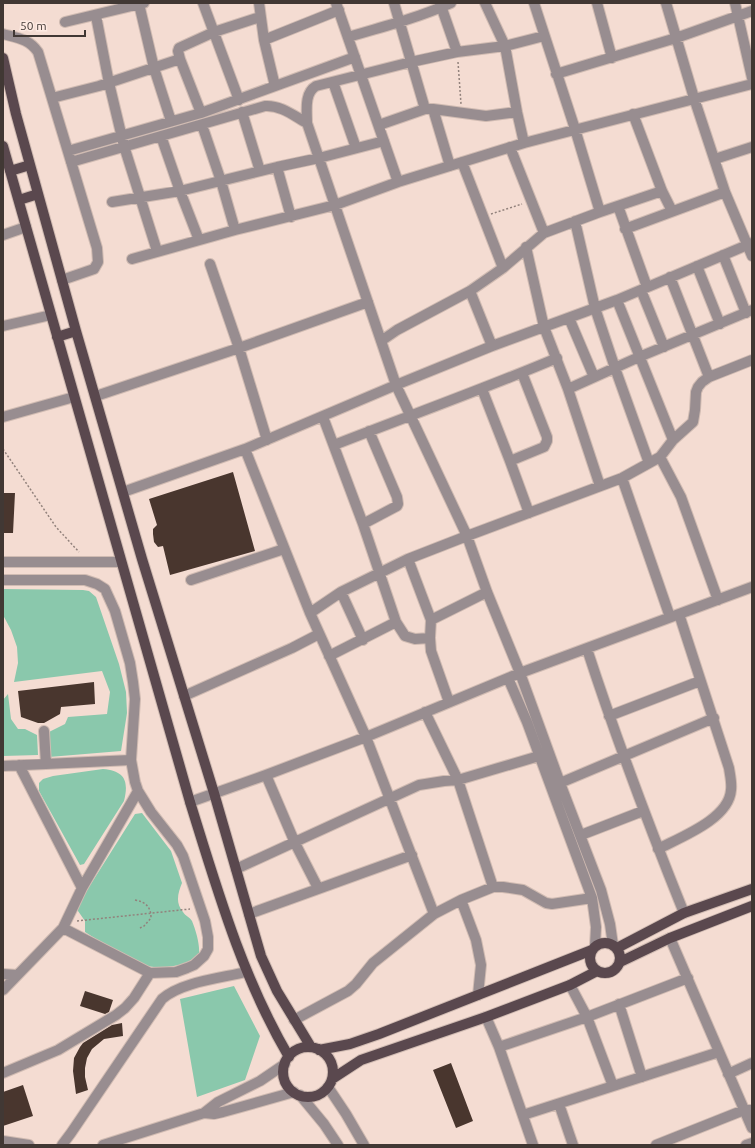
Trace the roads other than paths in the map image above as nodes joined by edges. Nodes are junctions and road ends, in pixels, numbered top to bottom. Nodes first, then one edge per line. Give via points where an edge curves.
1 (203, 3) edge
2 (394, 3) edge
3 (451, 3) edge
4 (485, 3) edge
5 (534, 3) edge
6 (597, 3) edge
7 (666, 3) edge
8 (735, 3) edge
9 (141, 4) edge
10 (262, 4) edge
11 (440, 5) edge
12 (338, 7) edge
13 (752, 11) edge
14 (739, 15) junction
15 (96, 16) junction
16 (260, 17) junction
17 (66, 22) dead end
18 (399, 22) junction
19 (214, 32) junction
20 (3, 34) edge
21 (544, 36) junction
22 (348, 37) junction
23 (676, 38) junction
24 (264, 40) junction
25 (505, 46) junction
26 (457, 52) junction
27 (355, 57) junction
28 (3, 58) edge
29 (612, 58) junction
30 (180, 59) junction
31 (411, 62) junction
32 (154, 68) junction
33 (317, 71) junction
34 (556, 74) junction
35 (361, 75) junction
36 (752, 78) edge
37 (333, 82) junction
38 (109, 83) junction
39 (752, 84) edge
40 (321, 85) junction
41 (275, 86) junction
42 (52, 98) junction
43 (694, 98) junction
44 (239, 100) junction
45 (429, 109) junction
46 (242, 112) junction
47 (517, 112) junction
48 (201, 113) junction
49 (633, 114) junction
50 (176, 120) junction
51 (307, 123) junction
52 (202, 124) junction
53 (379, 125) junction
54 (575, 129) junction
55 (185, 130) junction
56 (162, 136) junction
57 (123, 141) junction
58 (384, 141) junction
59 (524, 143) junction
60 (3, 146) edge
61 (510, 147) junction
62 (356, 148) junction
63 (752, 148) edge
64 (68, 152) junction
65 (319, 158) junction
66 (715, 159) junction
67 (71, 162) junction
68 (462, 162) junction
69 (30, 165) junction
70 (450, 166) junction
71 (277, 167) junction
72 (10, 171) junction
73 (260, 171) junction
74 (221, 181) junction
75 (398, 182) junction
76 (180, 191) junction
77 (662, 191) junction
78 (725, 192) junction
79 (38, 194) junction
80 (141, 197) junction
81 (19, 200) junction
82 (112, 202) dead end
83 (335, 205) junction
84 (618, 206) junction
85 (672, 211) junction
86 (600, 212) junction
87 (291, 216) junction
88 (575, 221) junction
89 (26, 227) junction
90 (625, 229) junction
91 (235, 230) junction
92 (544, 233) junction
93 (3, 235) edge
94 (198, 240) junction
95 (749, 244) edge
96 (526, 247) junction
97 (157, 251) junction
98 (723, 255) junction
99 (752, 256) edge
100 (132, 259) dead end
101 (210, 264) dead end
102 (697, 266) junction
103 (503, 268) junction
104 (670, 277) junction
105 (62, 280) junction
106 (644, 288) junction
107 (470, 291) junction
108 (617, 300) junction
109 (368, 302) junction
110 (595, 308) junction
111 (749, 312) edge
112 (51, 315) junction
113 (569, 318) junction
114 (720, 324) junction
115 (3, 326) edge
116 (544, 327) junction
117 (76, 331) junction
118 (692, 336) junction
119 (57, 337) junction
120 (381, 341) junction
121 (492, 346) junction
122 (664, 347) junction
123 (239, 348) junction
124 (639, 357) junction
125 (557, 358) junction
126 (752, 360) edge
127 (615, 368) junction
128 (522, 373) junction
129 (594, 377) junction
130 (709, 377) junction
131 (396, 385) junction
132 (482, 389) junction
133 (568, 389) junction
134 (96, 396) junction
135 (74, 397) junction
136 (409, 415) junction
137 (3, 417) edge
138 (323, 417) junction
139 (369, 431) junction
140 (268, 440) junction
141 (673, 440) junction
142 (334, 445) junction
143 (245, 449) junction
144 (660, 457) junction
145 (510, 461) junction
146 (649, 463) junction
147 (622, 478) junction
148 (600, 486) junction
149 (123, 492) junction
150 (530, 513) junction
151 (363, 524) junction
152 (467, 536) junction
153 (284, 549) junction
154 (408, 559) junction
155 (3, 562) edge
156 (121, 562) junction
157 (379, 573) junction
158 (3, 580) edge
159 (191, 580) dead end
160 (752, 587) edge
161 (341, 592) junction
162 (488, 592) junction
163 (718, 600) junction
164 (310, 613) junction
165 (674, 616) junction
166 (431, 620) junction
167 (396, 622) junction
168 (319, 634) junction
169 (430, 638) junction
170 (363, 640) junction
171 (587, 649) junction
172 (329, 656) junction
173 (520, 672) junction
174 (508, 678) junction
175 (700, 680) junction
176 (184, 696) junction
177 (449, 702) junction
178 (425, 712) junction
179 (609, 716) junction
180 (714, 718) junction
181 (44, 732) dead end
182 (366, 737) junction
183 (540, 756) junction
184 (624, 757) junction
185 (131, 760) junction
186 (46, 764) junction
187 (19, 765) junction
188 (3, 766) edge
189 (266, 775) junction
190 (458, 780) junction
191 (560, 783) junction
192 (138, 791) junction
193 (214, 793) junction
194 (390, 799) junction
195 (190, 802) junction
196 (643, 811) junction
197 (581, 836) junction
198 (295, 843) junction
199 (658, 849) junction
200 (412, 855) junction
201 (236, 869) junction
202 (493, 887) junction
203 (82, 888) junction
204 (318, 888) junction
205 (752, 889) edge
206 (592, 898) junction
207 (461, 900) junction
208 (752, 906) edge
209 (684, 913) junction
210 (248, 914) junction
211 (434, 914) junction
212 (64, 925) junction
213 (670, 938) junction
214 (615, 947) junction
215 (594, 948) junction
216 (620, 962) junction
217 (596, 971) junction
218 (246, 972) junction
219 (150, 973) junction
220 (3, 974) edge
221 (17, 975) junction
222 (688, 978) junction
223 (570, 985) junction
224 (3, 990) edge
225 (478, 996) junction
226 (619, 1004) junction
227 (486, 1017) junction
228 (587, 1017) junction
229 (294, 1020) junction
230 (315, 1048) junction
231 (499, 1048) junction
232 (719, 1052) junction
233 (287, 1060) junction
234 (752, 1063) edge
235 (3, 1073) edge
236 (728, 1074) junction
237 (642, 1076) junction
238 (330, 1083) junction
239 (613, 1086) junction
240 (297, 1094) junction
241 (559, 1104) junction
242 (748, 1110) edge
243 (204, 1113) junction
244 (523, 1115) junction
245 (752, 1128) edge
246 (3, 1141) edge
247 (752, 1143) edge
248 (30, 1145) edge
249 (62, 1145) edge
250 (103, 1145) edge
251 (338, 1145) edge
252 (364, 1145) edge
253 (533, 1145) edge
254 (573, 1145) edge
255 (656, 1145) edge
256 (746, 1145) edge

1 - 19 street
2 - 18 street
3 - 11 street
4 - 25 street
5 - 21 street
6 - 29 street
7 - 23 street
8 - 14 street
9 - 15 street
9 - 32 street
10 - 16 street
11 - 18 street
11 - 26 street
12 - 22 street
12 - 24 street
13 - 14 street
14 - 23 street
14 - 36 street
15 - 17 street
15 - 38 street
16 - 19 street
16 - 24 street
18 - 22 street
18 - 31 street
19 - 30 street via 181,46 178,51
19 - 44 street
20 - 42 street via 28,41 33,45 38,52
21 - 25 street
21 - 34 street
22 - 27 street
23 - 29 street
23 - 43 street
24 - 41 street
25 - 26 street
25 - 47 street
26 - 31 street
27 - 33 street
27 - 35 street
28 - 69 main road
29 - 34 street
30 - 32 street
30 - 48 street
31 - 35 street
31 - 45 street
32 - 38 street
32 - 50 street
33 - 40 street
33 - 41 street
34 - 54 street
35 - 37 street
35 - 53 street
37 - 40 street
37 - 62 street
38 - 42 street
38 - 57 street
39 - 43 street
40 - 51 street via 312,88 308,95
41 - 44 street
42 - 64 street
43 - 49 street
43 - 66 street
44 - 48 street
45 - 47 street via 486,116
45 - 53 street
45 - 70 street
46 - 51 street via 273,106
46 - 52 street
46 - 73 street
47 - 59 street
48 - 50 street
49 - 54 street
49 - 77 street
50 - 55 street
50 - 57 street
51 - 65 street
52 - 55 street
52 - 74 street
53 - 58 street
54 - 59 street
54 - 86 street
55 - 56 street
56 - 57 street
56 - 76 street
57 - 64 street
57 - 67 street
57 - 80 street
58 - 62 street
58 - 75 street
59 - 61 street
60 - 72 main road
61 - 68 street
61 - 92 street
62 - 65 street
63 - 66 street
64 - 67 street
65 - 71 street
65 - 83 street
66 - 78 street
67 - 105 street via 97,248 98,262 94,269
68 - 70 street
68 - 103 street
69 - 72 main road
69 - 79 main road
70 - 75 street
71 - 73 street
71 - 87 street
72 - 81 main road
73 - 74 street
74 - 76 street
74 - 91 street
75 - 83 street
76 - 80 street
76 - 94 street
77 - 84 street
77 - 85 street
78 - 85 street
78 - 95 street
79 - 81 main road
79 - 105 main road
80 - 82 street
80 - 97 street
81 - 89 main road
83 - 87 street
83 - 109 street
84 - 86 street
84 - 90 street
85 - 90 street
86 - 88 street
87 - 91 street
88 - 92 street
88 - 110 street
89 - 93 street
89 - 112 main road
90 - 106 street
91 - 94 street
92 - 96 street
94 - 97 street
95 - 98 street
95 - 99 street
96 - 103 street
96 - 116 street
97 - 100 street
98 - 102 street
98 - 111 street
101 - 123 street
102 - 104 street
102 - 114 street
103 - 107 street
104 - 106 street
104 - 118 street
105 - 117 main road
106 - 108 street
106 - 122 street
107 - 120 street
107 - 121 street
108 - 110 street
108 - 124 street
109 - 120 street
109 - 123 street
110 - 113 street
110 - 127 street
111 - 114 street
112 - 115 street
112 - 119 main road
113 - 116 street
113 - 129 street
114 - 118 street
116 - 121 street
116 - 125 street
117 - 119 main road
117 - 134 main road
118 - 122 street
118 - 130 street
119 - 135 main road
120 - 131 street
121 - 131 street
122 - 124 street
123 - 134 street
123 - 140 street
124 - 127 street
124 - 141 street
125 - 128 street
125 - 133 street
126 - 130 street
127 - 129 street
127 - 146 street
128 - 132 street
128 - 145 street via 547,433 547,440 544,446
129 - 133 street
130 - 141 street via 696,392 693,422
131 - 136 street
131 - 138 street
132 - 136 street
132 - 145 street
133 - 148 street
134 - 149 main road
135 - 137 street
135 - 156 main road
136 - 139 street
136 - 152 street
138 - 140 street
138 - 142 street
139 - 142 street
139 - 151 street via 398,504
140 - 143 street
141 - 144 street
142 - 151 street
143 - 149 street
143 - 153 street
144 - 146 street
144 - 163 street via 681,497
145 - 150 street
146 - 147 street
147 - 148 street
147 - 165 street
148 - 150 street
149 - 176 main road
150 - 152 street
151 - 157 street
152 - 154 street
152 - 162 street
153 - 159 street
153 - 164 street
154 - 157 street
154 - 166 street
155 - 156 street
156 - 195 main road
157 - 161 street
157 - 167 street
158 - 185 street via 86,580 105,589 115,611 134,682
160 - 163 street
161 - 164 street
161 - 170 street
162 - 166 street
162 - 173 street
163 - 165 street
164 - 168 street
165 - 171 street
165 - 175 street
166 - 169 street
167 - 169 street via 405,636 415,639
167 - 170 street
168 - 172 street
168 - 176 street
169 - 177 street via 433,658
170 - 172 street
171 - 173 street
171 - 179 street
172 - 182 street
173 - 174 street
173 - 191 street
174 - 177 street
174 - 183 street
175 - 179 street
175 - 180 street
176 - 193 main road
177 - 178 street
178 - 182 street
178 - 190 street
179 - 184 street
180 - 184 street
180 - 199 street via 729,768 731,791 727,802 713,820
181 - 186 street
182 - 189 street
182 - 194 street
183 - 190 street
183 - 206 street
184 - 191 street
184 - 196 street
185 - 186 street
185 - 192 street
186 - 187 street
187 - 188 street
187 - 203 street
189 - 193 street
189 - 198 street
190 - 194 street via 419,785
190 - 202 street
191 - 197 street
192 - 203 street
192 - 219 street via 183,856 208,937 208,949 194,965 176,972
193 - 195 street
193 - 201 main road
194 - 198 street
194 - 200 street
195 - 218 main road
196 - 197 street
196 - 199 street
197 - 214 street via 601,890
198 - 201 street
198 - 204 street
199 - 209 street
200 - 204 street
200 - 211 street
201 - 210 main road
202 - 206 street via 523,890 552,904
202 - 207 street
203 - 212 street
204 - 210 street
205 - 209 main road
206 - 215 street via 596,927
207 - 211 street
207 - 225 street via 476,940 481,964
208 - 213 main road
209 - 214 main road
210 - 229 main road via 261,956
211 - 229 street via 373,963 348,991
212 - 219 street
212 - 221 street
213 - 216 main road
213 - 222 street
214 - 215 main road via 604,943
214 - 216 main road
215 - 217 main road via 590,964
215 - 225 main road
216 - 217 main road via 610,973
217 - 223 main road
218 - 233 main road
218 - 249 street via 168,993
219 - 235 street via 134,998 116,1015 58,1050
220 - 221 street
221 - 224 street
222 - 226 street
222 - 232 street
223 - 227 main road
223 - 228 street
225 - 230 main road via 350,1044
226 - 228 street
226 - 237 street
227 - 231 street
227 - 238 main road via 361,1060
228 - 231 street
228 - 239 street
229 - 230 main road
230 - 233 main road via 302,1048 295,1051
230 - 238 main road via 329,1059 333,1072
231 - 244 street
232 - 236 street
232 - 237 street
233 - 240 main road via 285,1081
233 - 243 street via 260,1081 218,1102
234 - 236 street
236 - 242 street
237 - 239 street
238 - 240 main road via 315,1096
238 - 252 street
239 - 241 street
240 - 243 street via 214,1114
240 - 251 street via 324,1124
241 - 244 street
241 - 254 street
242 - 245 street
242 - 255 street
243 - 250 street
244 - 253 street
246 - 248 street
247 - 256 street

